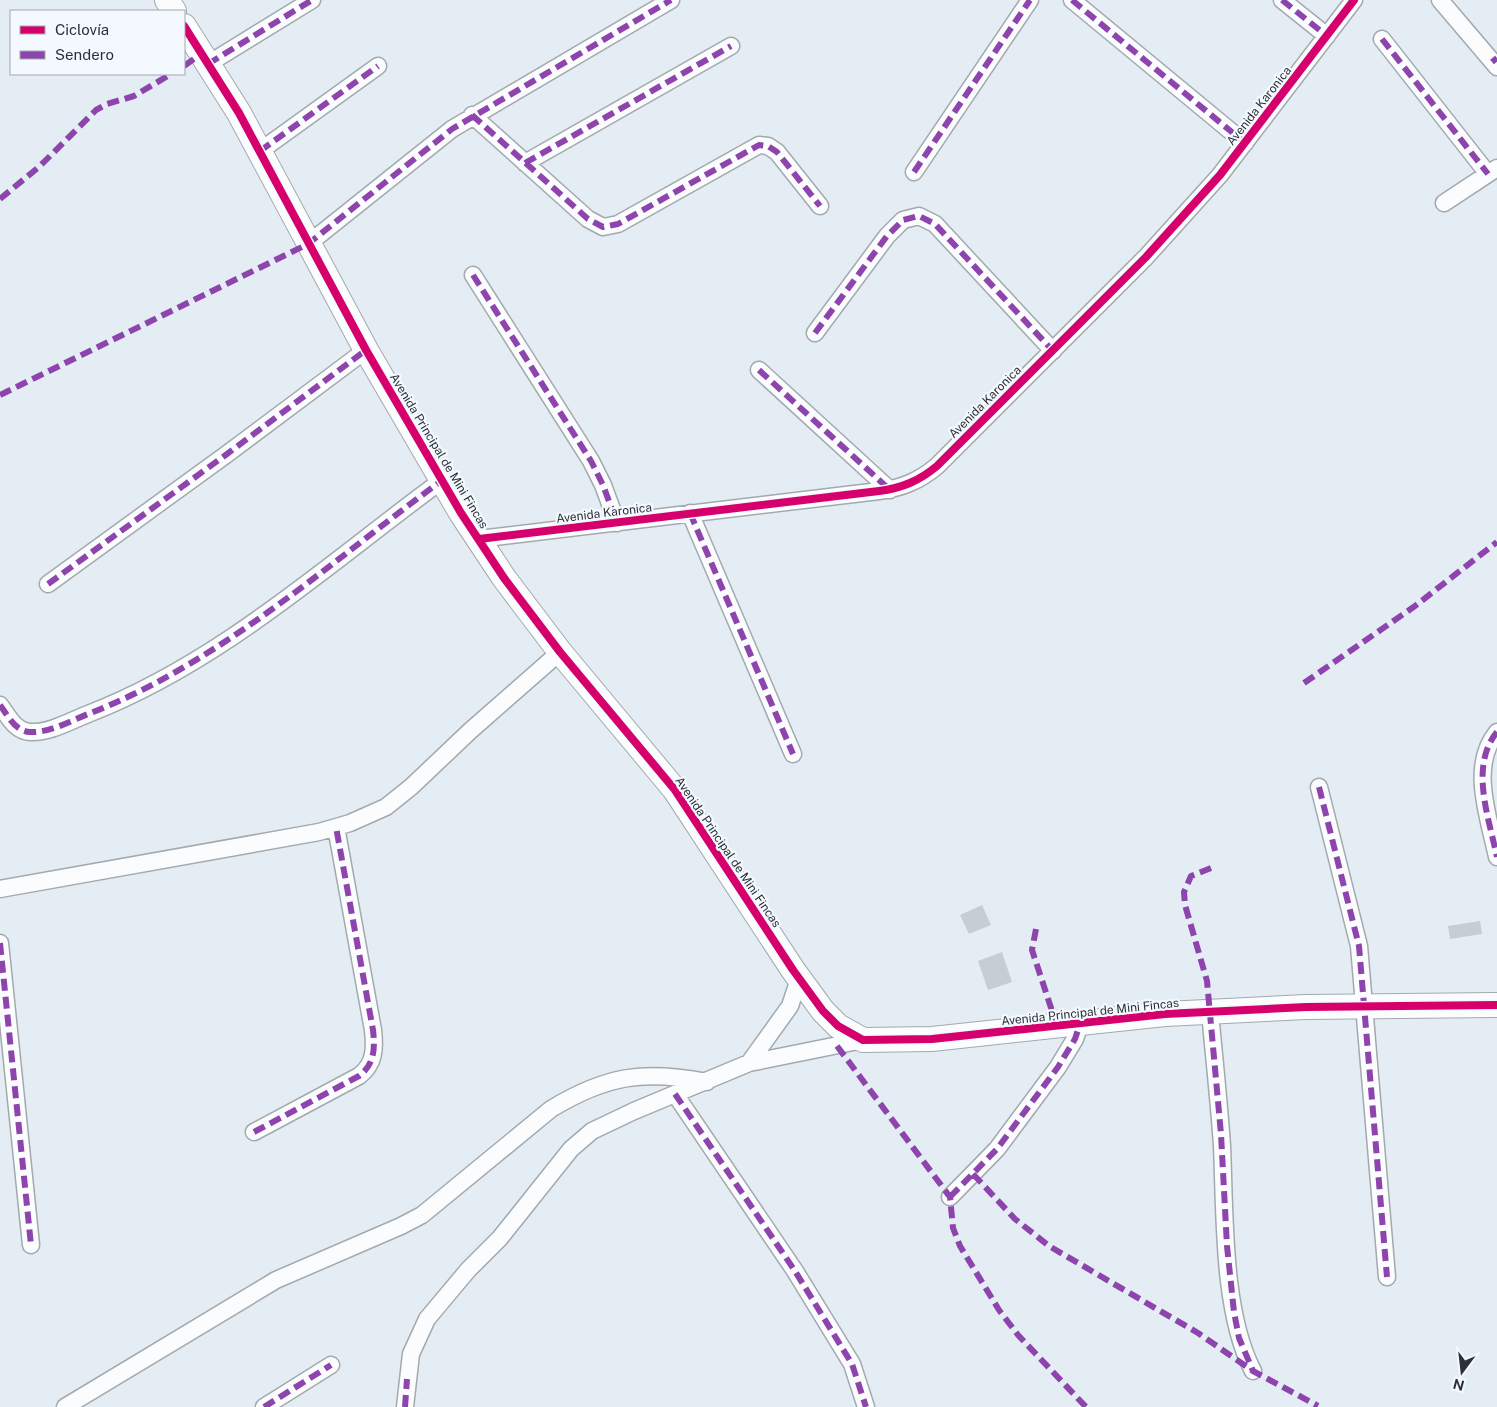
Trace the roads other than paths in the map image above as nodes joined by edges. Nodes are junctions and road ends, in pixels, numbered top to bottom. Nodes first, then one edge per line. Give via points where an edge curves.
1 (312, 0) edge
2 (671, 0) edge
3 (1030, 0) edge
4 (1072, 0) edge
5 (1282, 0) edge
6 (1354, 0) edge
7 (1440, 0) edge
8 (185, 28) edge
9 (1327, 36) junction
10 (1382, 39) dead end
11 (731, 46) dead end
12 (1495, 62) edge
13 (208, 64) junction
14 (378, 66) dead end
15 (472, 115) junction
16 (1245, 143) junction
17 (260, 151) junction
18 (525, 163) junction
19 (1492, 171) edge
20 (914, 172) dead end
21 (1444, 203) dead end
22 (820, 206) dead end
23 (308, 244) junction
24 (473, 275) dead end
25 (815, 333) dead end
26 (366, 350) junction
27 (1052, 351) junction
28 (759, 370) dead end
29 (441, 481) junction
30 (890, 490) junction
31 (690, 513) junction
32 (617, 523) junction
33 (479, 539) junction
34 (48, 584) dead end
35 (560, 652) junction
36 (0, 705) edge
37 (1497, 732) edge
38 (793, 754) dead end
39 (1318, 787) dead end
40 (336, 827) junction
41 (1497, 857) edge
42 (0, 889) edge
43 (0, 944) edge
44 (799, 979) junction
45 (1497, 1005) edge
46 (1364, 1007) junction
47 (1210, 1012) junction
48 (1080, 1024) junction
49 (862, 1040) junction
50 (748, 1063) junction
51 (707, 1082) junction
52 (676, 1094) junction
53 (254, 1132) dead end
54 (950, 1197) dead end
55 (31, 1246) dead end
56 (1387, 1277) dead end
57 (331, 1365) dead end
58 (1253, 1371) dead end
59 (65, 1407) edge
60 (264, 1407) edge
61 (405, 1407) edge
62 (866, 1407) edge

1 - 13 street
2 - 15 street
3 - 20 street
4 - 16 street
5 - 9 street
6 - 9 street, Avenida Karonica
7 - 12 street
8 - 13 street, Avenida Principal de Mini Fincas
9 - 16 street, Avenida Karonica
10 - 19 street
11 - 18 street
13 - 17 street, Avenida Principal de Mini Fincas
14 - 17 street
15 - 18 street
15 - 23 street
16 - 27 street, Avenida Karonica via 1146,258
17 - 23 street, Avenida Principal de Mini Fincas
18 - 22 street via 588,219 603,227 618,224 759,145 777,152
19 - 21 street
23 - 26 street, Avenida Principal de Mini Fincas
24 - 32 street via 591,461
25 - 27 street via 887,236 903,220 919,216 935,224
26 - 29 street, Avenida Principal de Mini Fincas
26 - 34 street
27 - 30 street, Avenida Karonica via 937,466 911,484
28 - 30 street
29 - 33 street, Avenida Principal de Mini Fincas
29 - 36 street via 207,655 146,689 39,731 19,729
30 - 31 street, Avenida Karonica
31 - 32 street, Avenida Karonica
31 - 38 street
32 - 33 street, Avenida Karonica
33 - 35 street, Avenida Principal de Mini Fincas
35 - 40 street via 411,787 369,816
35 - 44 street, Avenida Principal de Mini Fincas via 675,790
37 - 41 street via 1491,739 1482,765
39 - 46 street via 1359,946
40 - 42 street
40 - 53 street via 373,1030 374,1054 367,1070 359,1076
43 - 55 street
44 - 49 street, Avenida Principal de Mini Fincas via 838,1026
44 - 50 street via 790,1006
45 - 46 street, Avenida Principal de Mini Fincas
46 - 47 street, Avenida Principal de Mini Fincas
46 - 56 street
47 - 48 street, Avenida Principal de Mini Fincas
47 - 58 street via 1234,1312 1239,1338
48 - 49 street, Avenida Principal de Mini Fincas via 932,1039
48 - 54 street via 1058,1067 997,1149
49 - 50 street
50 - 51 street
51 - 52 street
51 - 59 street via 675,1076 640,1076 609,1081 576,1095 552,1109 422,1215 276,1280
52 - 61 street via 592,1131 571,1149 500,1238 426,1319 411,1354
52 - 62 street via 795,1271 852,1364
57 - 60 street

